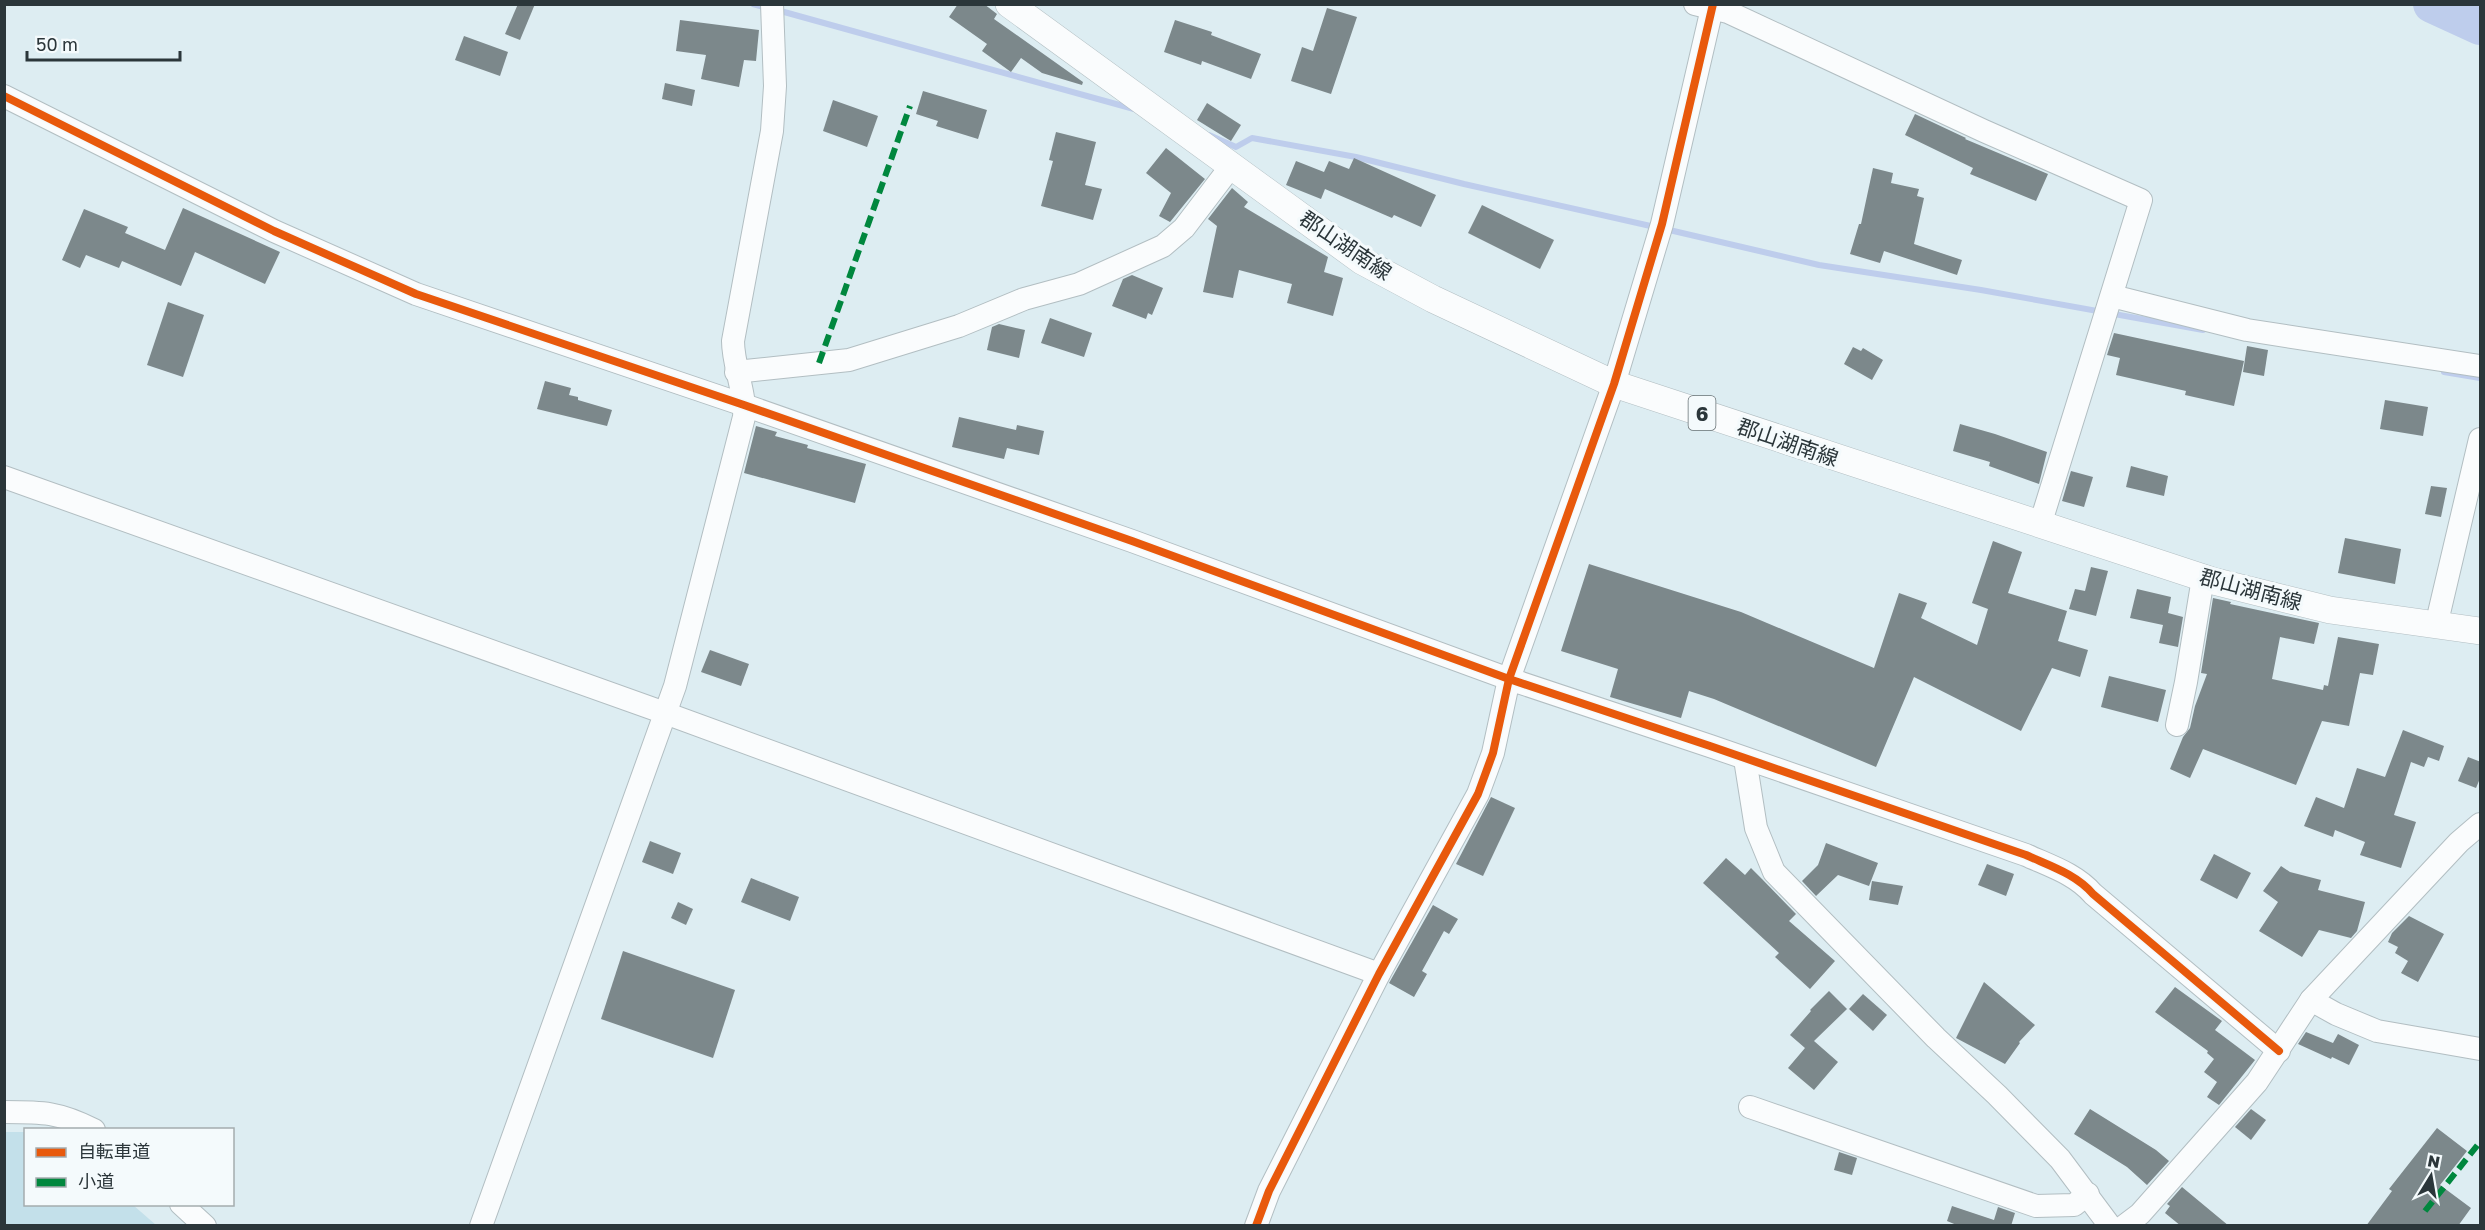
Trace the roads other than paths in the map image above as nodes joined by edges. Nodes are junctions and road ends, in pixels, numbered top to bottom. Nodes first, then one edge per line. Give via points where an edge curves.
1 (772, 4) edge
2 (1009, 4) edge
3 (1707, 6) edge
4 (4, 96) edge
5 (1232, 165) junction
6 (2112, 296) junction
7 (2481, 366) edge
8 (736, 372) junction
9 (1614, 384) junction
10 (744, 405) junction
11 (2481, 439) edge
12 (4, 477) edge
13 (2040, 525) junction
14 (2203, 578) junction
15 (2436, 626) junction
16 (2481, 631) edge
17 (1509, 680) junction
18 (664, 713) junction
19 (2177, 725) dead end
20 (1745, 759) junction
21 (2481, 824) edge
22 (1379, 974) junction
23 (2311, 1000) junction
24 (2481, 1049) edge
25 (2279, 1051) junction
26 (1750, 1107) dead end
27 (4, 1112) edge
28 (90, 1128) edge
29 (2088, 1194) junction
30 (183, 1206) edge
31 (2034, 1216) edge
32 (205, 1226) edge
33 (481, 1226) edge
34 (1257, 1226) edge
35 (2110, 1226) edge
36 (2124, 1226) edge

1 - 8 street via 772,131 735,325
2 - 5 main road, 郡山湖南線 / 6
3 - 6 street via 1728,12 2141,200
3 - 9 street via 1662,224
4 - 10 street via 274,231 416,294
5 - 8 street via 1184,228 1163,246 1079,284 1024,298 959,326 849,360
5 - 9 main road, 郡山湖南線 / 6 via 1362,261 1433,299
6 - 7 street via 2247,330
6 - 13 street
8 - 10 street
9 - 13 main road, 郡山湖南線 / 6
9 - 17 street
10 - 17 street via 1132,541
10 - 18 street via 675,687
11 - 15 street
12 - 18 street
13 - 14 main road, 郡山湖南線 / 6
14 - 15 main road, 郡山湖南線 / 6 via 2330,610
14 - 19 street
15 - 16 main road, 郡山湖南線 / 6
17 - 20 street
17 - 22 street via 1478,794
18 - 22 street
18 - 33 street
20 - 25 street via 2026,855 2083,883
20 - 29 street via 1756,828 1774,873 2060,1159
21 - 23 street
22 - 34 street via 1269,1191
23 - 24 street via 2377,1031
23 - 25 street
25 - 36 street via 2257,1082 2140,1214
26 - 31 street
27 - 28 street via 69,1117
29 - 31 street via 2074,1205
29 - 35 street
30 - 32 street

